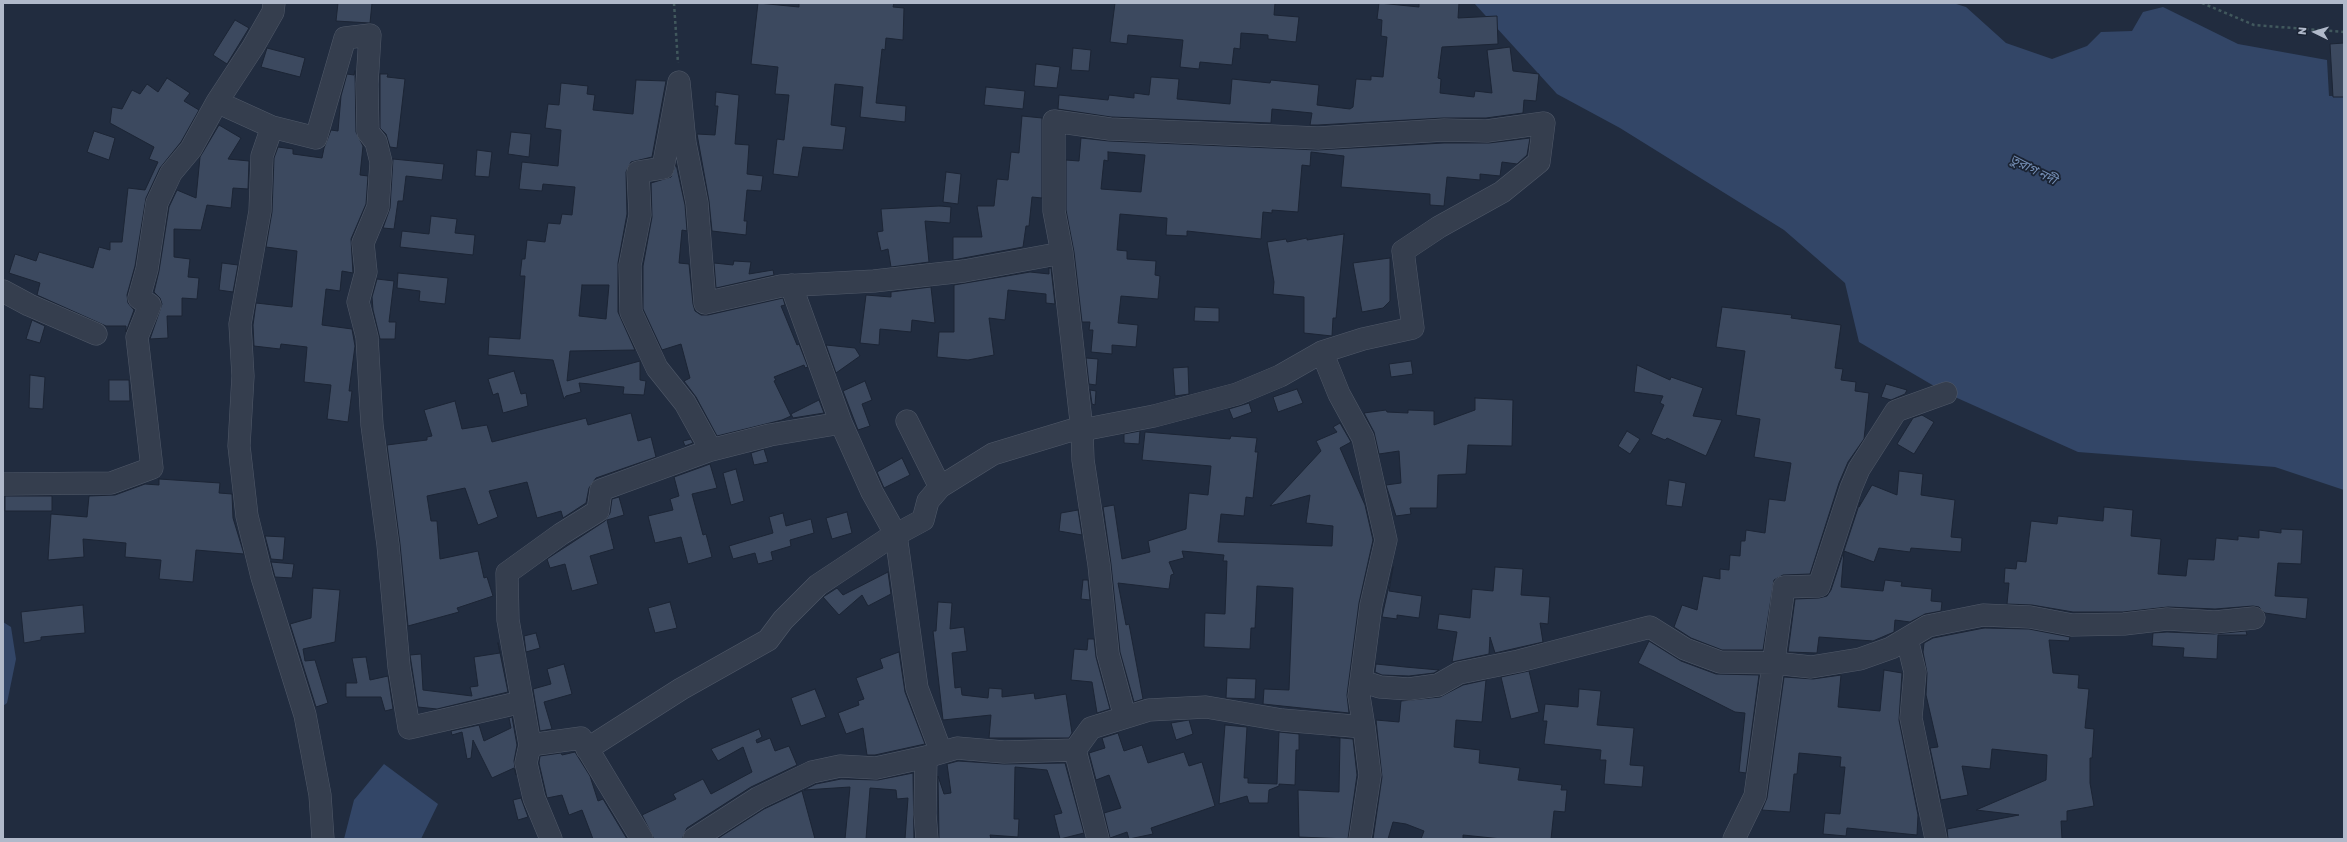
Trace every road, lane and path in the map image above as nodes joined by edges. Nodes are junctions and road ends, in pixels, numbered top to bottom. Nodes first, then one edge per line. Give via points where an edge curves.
1 (274, 3) edge
2 (674, 3) edge
3 (2202, 3) edge
4 (2344, 32) edge
5 (679, 82) junction
6 (217, 102) junction
7 (272, 127) junction
8 (1062, 253) junction
9 (791, 285) junction
10 (3, 291) edge
11 (96, 334) dead end
12 (1322, 352) junction
13 (1946, 393) dead end
14 (907, 421) dead end
15 (841, 423) junction
16 (1082, 430) junction
17 (711, 450) junction
18 (3, 484) edge
19 (940, 487) junction
20 (896, 535) junction
21 (2254, 618) dead end
22 (1907, 639) junction
23 (1774, 663) junction
24 (1361, 681) junction
25 (522, 702) junction
26 (1125, 717) junction
27 (1364, 727) junction
28 (530, 745) junction
29 (587, 749) junction
30 (1075, 750) junction
31 (934, 755) junction
32 (323, 839) edge
33 (551, 839) edge
34 (642, 839) edge
35 (694, 839) edge
36 (928, 839) edge
37 (1098, 839) edge
38 (1360, 839) edge
39 (1734, 839) edge
40 (1936, 839) edge

1 - 6 street via 273,12 253,47
2 - 5 path
3 - 4 path via 2254,25
5 - 9 street via 685,143 697,203 705,303
5 - 17 street via 663,168 638,172 640,215 630,264 631,312 657,368 686,403
6 - 7 street
6 - 18 street via 191,149 171,172 156,203 147,269 139,298 150,305 137,337 152,468 111,483
7 - 25 street via 316,138 345,38 370,35 368,132 376,142 381,162 378,207 363,242 366,272 358,302 367,336 372,425 388,545 399,667 409,728
7 - 32 street via 262,156 260,211 240,324 243,376 239,446 247,516 264,584 305,715 320,795
8 - 9 street via 964,272 874,281
8 - 12 street via 1054,211 1054,121 1110,129 1318,138 1444,130 1487,131 1544,123 1539,162 1502,192 1439,227 1403,251 1413,328 1363,339
8 - 16 street
9 - 15 street
10 - 11 street
12 - 16 street via 1280,376 1237,394 1154,416
12 - 24 street via 1339,394 1363,438 1386,540 1371,605
13 - 23 street via 1896,411 1859,469 1819,586 1784,587
14 - 19 street
15 - 17 street via 770,435
15 - 20 street via 872,492
16 - 19 street via 1072,430 993,454
16 - 26 street via 1083,460 1099,565 1108,654
17 - 25 street via 601,490 598,511 507,574 508,620
19 - 20 street via 928,501 923,520
20 - 29 street via 818,585 783,620 768,640 681,689
20 - 31 street via 917,688
21 - 22 street via 2215,622 2167,619 2124,624 2072,625 2030,617 1983,615 1928,626
22 - 23 street via 1891,648 1840,663 1811,667
22 - 40 street via 1915,672 1911,718
23 - 24 street via 1720,662 1685,649 1650,627 1519,661 1459,673 1438,685 1409,689 1380,687
23 - 39 street via 1754,796
24 - 27 street via 1359,696
25 - 28 street
26 - 27 street via 1148,710 1206,707 1282,720
26 - 30 street via 1091,728
27 - 38 street via 1370,775
28 - 29 street via 581,738
28 - 33 street via 526,763 534,798
29 - 34 street
30 - 31 street via 1004,752 957,748
30 - 37 street
31 - 35 street via 876,768 840,766 812,772 758,798
31 - 36 street via 925,814

